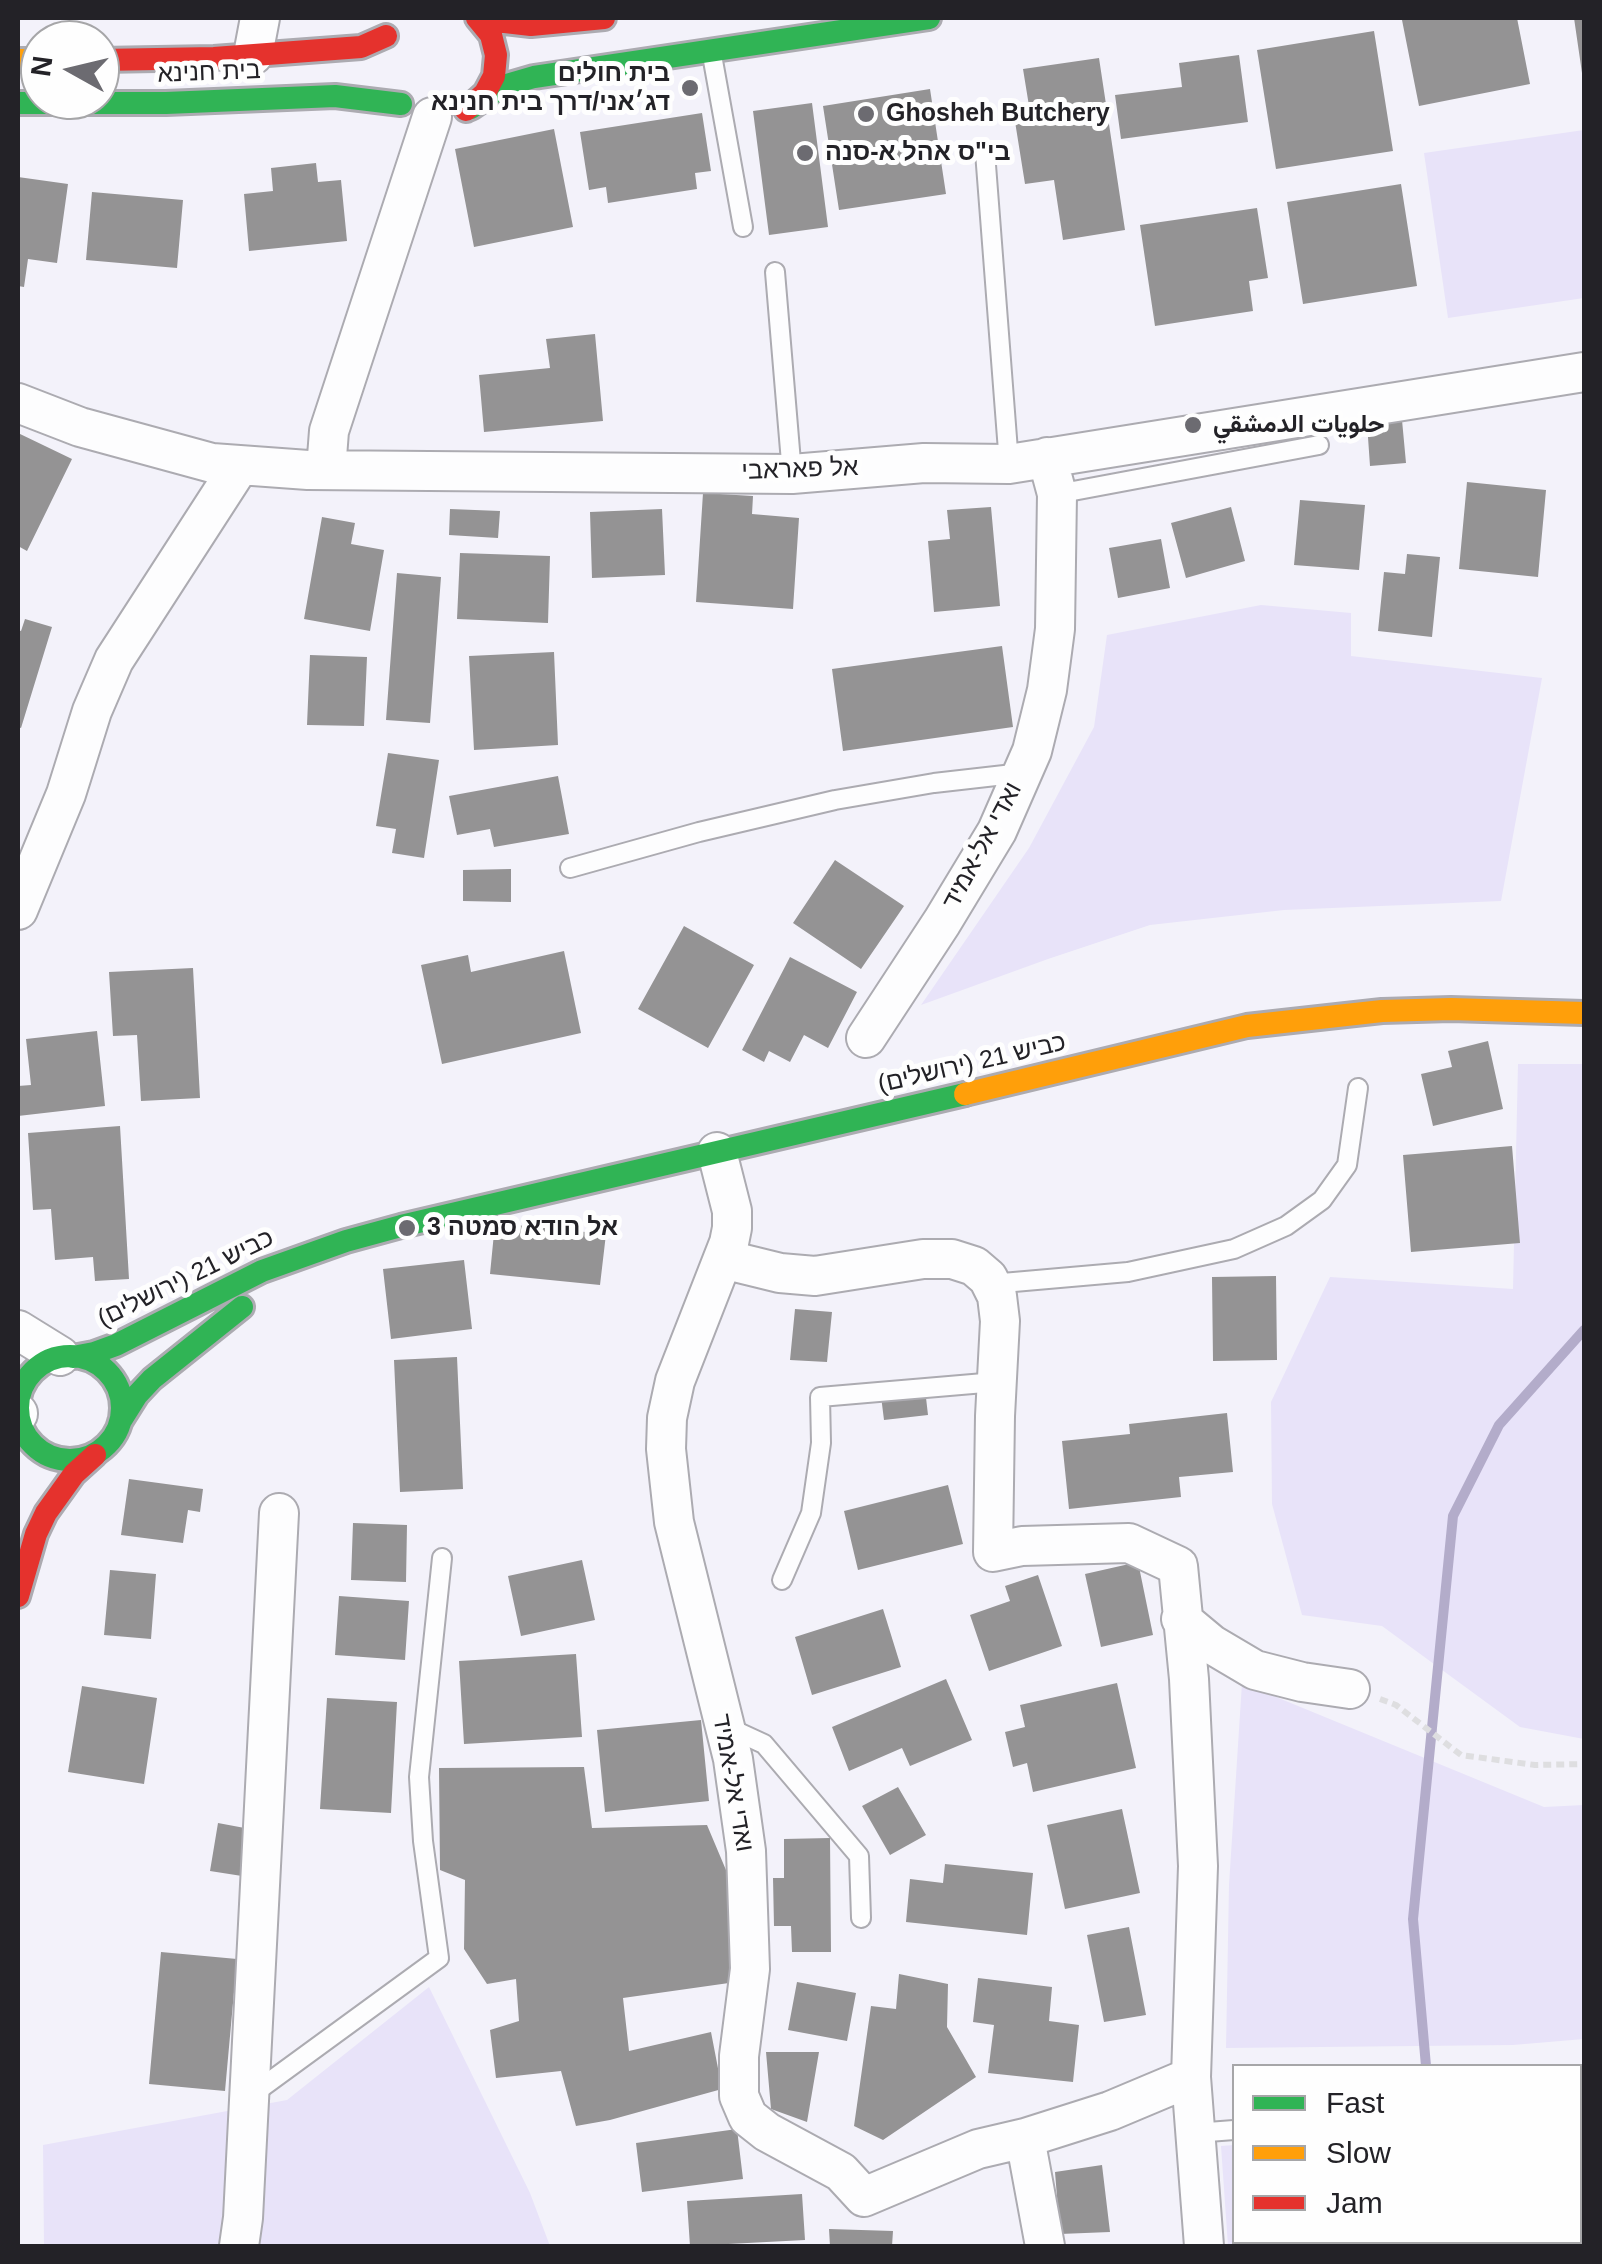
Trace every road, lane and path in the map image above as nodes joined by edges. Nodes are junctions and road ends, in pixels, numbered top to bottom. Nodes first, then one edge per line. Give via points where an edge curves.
1 (260, 18) edge
2 (478, 18) edge
3 (604, 18) edge
4 (930, 18) edge
5 (389, 36) edge
6 (711, 50) junction
7 (253, 54) junction
8 (120, 60) edge
9 (385, 80) dead end
10 (18, 103) edge
11 (471, 108) junction
12 (417, 111) junction
13 (984, 152) dead end
14 (743, 226) dead end
15 (775, 272) dead end
16 (1584, 372) edge
17 (18, 403) edge
18 (1319, 445) dead end
19 (1047, 457) junction
20 (1009, 464) junction
21 (240, 465) junction
22 (326, 470) junction
23 (792, 474) junction
24 (1057, 494) junction
25 (1022, 774) junction
26 (570, 868) dead end
27 (18, 910) edge
28 (1584, 1012) edge
29 (866, 1038) dead end
30 (1358, 1088) dead end
31 (717, 1152) junction
32 (380, 1232) junction
33 (723, 1259) junction
34 (991, 1284) junction
35 (18, 1330) edge
36 (66, 1356) junction
37 (996, 1382) junction
38 (19, 1417) edge
39 (120, 1422) junction
40 (18, 1454) edge
41 (94, 1455) junction
42 (280, 1514) dead end
43 (442, 1558) dead end
44 (782, 1580) dead end
45 (18, 1596) edge
46 (1181, 1619) junction
47 (1350, 1688) joint
48 (724, 1726) junction
49 (1584, 1764) edge
50 (861, 1918) dead end
51 (1191, 2077) junction
52 (249, 2096) junction
53 (1232, 2130) edge
54 (1195, 2132) junction
55 (1025, 2138) junction
56 (239, 2246) edge
57 (1045, 2246) edge
58 (1204, 2246) edge

1 - 7 street
2 - 3 main road via 532,25
2 - 11 main road via 496,55 494,76
4 - 6 main road
5 - 7 main road, בית חנינא via 361,48
6 - 11 main road via 534,76 503,86
6 - 14 lane
7 - 8 main road, בית חנינא
9 - 12 main road
10 - 12 main road, בית חנינא via 335,96
11 - 12 main road, בית חנינא via 452,116
12 - 22 street via 329,431
13 - 20 lane
15 - 23 lane
16 - 19 street, אל פאראבי
17 - 21 street, אל פאראבי via 80,427
18 - 24 lane
19 - 20 street, אל פאראבי
19 - 24 street, ואדי אל-אמיד
20 - 23 street, אל פאראבי via 924,462
21 - 22 street, אל פאראבי
21 - 27 street via 104,682
22 - 23 street, אל פאראבי
24 - 25 street, ואדי אל-אמיד via 1056,629 1047,690
25 - 26 lane via 835,800
25 - 29 street, ואדי אל-אמיד via 997,831
28 - 31 main road, כביש 21 (ירושלים) via 1418,1009 1247,1026
30 - 34 lane via 1347,1166 1322,1200 1286,1226 1234,1249 1128,1272
31 - 32 main road, כביש 21 (ירושלים)
31 - 33 street, ואדי אל-אמיד via 732,1211
32 - 36 main road, כביש 21 (ירושלים) via 278,1264 116,1344
32 - 39 main road, כביש 21 (ירושלים) via 241,1307 152,1379
33 - 34 street via 816,1276 952,1259 974,1266
33 - 48 street, ואדי אל-אמיד via 675,1381 666,1450 674,1522
34 - 37 street via 1000,1320
35 - 36 street
36 - 38 main road via 27,1377
36 - 39 main road via 97,1362 110,1373 119,1388
37 - 44 lane via 820,1397 811,1513
37 - 46 street via 993,1552 1129,1542 1178,1566
38 - 40 main road
38 - 41 main road via 37,1450 75,1460
39 - 41 main road
41 - 45 main road via 46,1514
42 - 52 street
43 - 52 lane via 419,1777 439,1958
46 - 47 street via 1256,1670
46 - 51 street via 1198,1866
47 - 49 path via 1396,1705 1461,1754
48 - 50 lane via 764,1744 859,1856
48 - 55 street, ואדי אל-אמיד via 746,1851 750,1969 739,2096 748,2117 841,2172 864,2197 978,2148
51 - 54 street
51 - 55 street
52 - 56 street
53 - 54 lane
54 - 58 street
55 - 57 street

